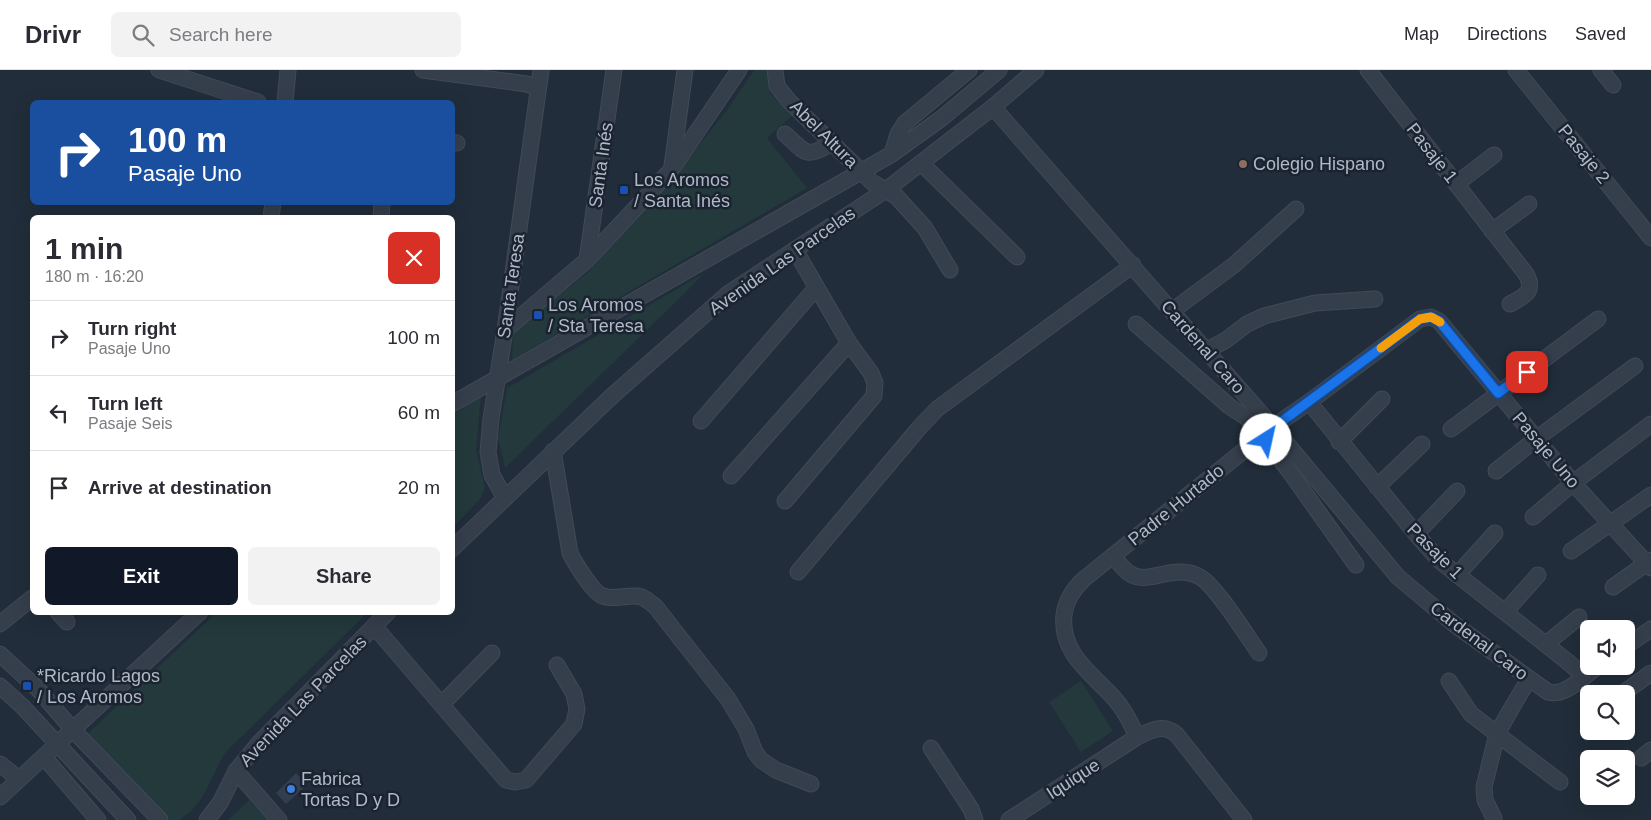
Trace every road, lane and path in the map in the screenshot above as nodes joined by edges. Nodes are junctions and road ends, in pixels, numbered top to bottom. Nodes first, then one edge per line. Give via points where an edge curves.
1 (159, 70) edge
2 (288, 70) edge
3 (423, 70) edge
4 (541, 70) edge
5 (614, 70) edge
6 (685, 70) edge
7 (740, 70) edge
8 (775, 70) edge
9 (969, 70) edge
10 (999, 70) edge
11 (1036, 70) edge
12 (1368, 70) edge
13 (1516, 70) edge
14 (1603, 71) edge
15 (1613, 85) dead end
16 (538, 88) junction
17 (252, 100) edge
18 (285, 100) edge
19 (993, 107) junction
20 (784, 134) dead end
21 (831, 143) junction
22 (892, 154) junction
23 (1494, 155) dead end
24 (921, 163) junction
25 (671, 170) junction
26 (862, 172) junction
27 (1456, 184) junction
28 (886, 190) junction
29 (1529, 204) dead end
30 (1296, 209) dead end
31 (1492, 230) junction
32 (1651, 238) edge
33 (795, 250) junction
34 (1017, 257) dead end
35 (587, 260) junction
36 (1133, 265) junction
37 (950, 270) dead end
38 (816, 288) junction
39 (1375, 299) dead end
40 (1510, 304) dead end
41 (1172, 310) junction
42 (1420, 319) joint
43 (1598, 319) dead end
44 (1136, 324) dead end
45 (505, 330) junction
46 (849, 343) junction
47 (1206, 351) junction
48 (1635, 366) dead end
49 (498, 379) junction
50 (1498, 393) junction
51 (1382, 399) dead end
52 (455, 402) edge
53 (1309, 402) junction
54 (701, 420) dead end
55 (1651, 424) edge
56 (1451, 429) dead end
57 (1267, 431) junction
58 (1536, 439) junction
59 (1339, 442) junction
60 (1422, 444) dead end
61 (553, 451) junction
62 (1496, 471) dead end
63 (731, 476) dead end
64 (1573, 483) junction
65 (1376, 487) junction
66 (1456, 491) dead end
67 (1651, 495) edge
68 (505, 498) junction
69 (785, 501) dead end
70 (1533, 517) dead end
71 (1610, 524) junction
72 (1416, 534) junction
73 (1495, 534) dead end
74 (455, 546) edge
75 (1571, 551) dead end
76 (1113, 556) junction
77 (1650, 563) edge
78 (1356, 566) dead end
79 (798, 572) dead end
80 (1457, 575) junction
81 (1538, 575) dead end
82 (1613, 587) dead end
83 (30, 600) edge
84 (1505, 612) junction
85 (193, 615) edge
86 (385, 615) edge
87 (1579, 617) dead end
88 (0, 624) edge
89 (374, 626) junction
90 (1651, 629) edge
91 (1635, 640) edge
92 (1546, 644) junction
93 (492, 653) dead end
94 (0, 654) edge
95 (1259, 654) dead end
96 (558, 665) dead end
97 (1651, 673) edge
98 (1584, 676) joint
99 (1529, 679) junction
100 (1449, 681) dead end
101 (1634, 685) edge
102 (0, 686) edge
103 (442, 704) junction
104 (73, 730) junction
105 (1498, 734) junction
106 (1137, 737) junction
107 (57, 744) junction
108 (931, 748) dead end
109 (44, 757) junction
110 (0, 764) edge
111 (236, 771) junction
112 (19, 779) junction
113 (1560, 782) dead end
114 (811, 784) dead end
115 (0, 797) edge
116 (1237, 818) edge
117 (1494, 818) dead end
118 (98, 820) edge
119 (128, 820) edge
120 (160, 820) edge
121 (207, 820) edge
122 (279, 820) edge
123 (975, 820) edge
124 (1009, 820) edge

1 - 17 street
2 - 18 street
3 - 16 street
4 - 16 street, Santa Teresa
5 - 35 street, Santa Inés
6 - 25 street
7 - 25 street
8 - 21 street, Abel Altura via 777,86
9 - 22 street via 905,123
10 - 22 street, Avenida Las Parcelas via 942,118
11 - 19 street, Avenida Las Parcelas
12 - 27 street, Pasaje 1
13 - 32 street, Pasaje 2
14 - 15 street
16 - 45 street, Santa Teresa
19 - 24 street, Avenida Las Parcelas
19 - 36 street, Cardenal Caro
20 - 21 street via 806,153 812,154
21 - 26 street, Abel Altura
22 - 26 street, Avenida Las Parcelas
23 - 27 street
24 - 28 street, Avenida Las Parcelas
24 - 34 street
25 - 35 street
26 - 28 street, Abel Altura
26 - 49 street, Avenida Las Parcelas
27 - 31 street, Pasaje 1
28 - 33 street, Avenida Las Parcelas
28 - 37 street, Abel Altura via 896,196 925,228
29 - 31 street
30 - 41 street via 1234,265
31 - 40 street, Pasaje 1 via 1530,281 1530,288 1523,297
33 - 38 street
33 - 61 street, Avenida Las Parcelas via 729,293
35 - 45 street
36 - 41 street, Cardenal Caro
36 - 79 street via 937,409
38 - 46 street
38 - 54 street
39 - 47 street via 1315,303 1264,316
41 - 47 street, Cardenal Caro
42 - 50 street, Pasaje Uno via 1431,317 1439,321
42 - 53 street, Padre Hurtado
43 - 50 street
44 - 57 street via 1229,406
45 - 49 street, Santa Teresa
46 - 63 street
46 - 69 street via 871,373 875,383 874,396
47 - 57 street, Cardenal Caro
48 - 58 street
49 - 52 street, Avenida Las Parcelas
49 - 68 street, Santa Teresa via 488,452 492,475
50 - 56 street
50 - 58 street, Pasaje Uno
51 - 59 street
53 - 57 street, Padre Hurtado
53 - 59 street, Pasaje 1
55 - 64 street
57 - 76 street, Padre Hurtado
57 - 78 street
57 - 99 street, Cardenal Caro via 1398,577 1454,624
58 - 62 street
58 - 64 street, Pasaje Uno
59 - 65 street, Pasaje 1
60 - 65 street
61 - 68 street, Avenida Las Parcelas
61 - 114 street via 570,553 577,568 601,596 643,597 655,606 728,699 761,760 776,770
64 - 70 street
64 - 71 street, Pasaje Uno
65 - 72 street, Pasaje 1
66 - 72 street
67 - 71 street
68 - 74 street, Avenida Las Parcelas
71 - 75 street
71 - 77 street, Pasaje Uno
72 - 80 street, Pasaje 1
73 - 80 street
76 - 95 street via 1136,577 1186,571 1209,583
76 - 106 street, Padre Hurtado via 1071,594 1065,610 1064,627 1072,654 1124,710
77 - 82 street
80 - 84 street, Pasaje 1
81 - 84 street
83 - 88 street
84 - 92 street, Pasaje 1
85 - 104 street
86 - 89 street, Avenida Las Parcelas
87 - 92 street
89 - 103 street
89 - 111 street, Avenida Las Parcelas via 259,743
90 - 91 street
92 - 98 street, Pasaje 1
93 - 103 street
94 - 104 street via 38,689
96 - 103 street via 574,694 577,709 574,724 526,780 506,780
97 - 101 street
98 - 99 street, Cardenal Caro via 1556,694
99 - 105 street
100 - 105 street via 1471,714
102 - 107 street
104 - 107 street
104 - 120 street
105 - 113 street
105 - 117 street via 1484,787 1485,800
106 - 116 street, Iquique via 1160,728 1174,732
106 - 124 street, Iquique
107 - 109 street
107 - 119 street
108 - 123 street
109 - 112 street
109 - 118 street
110 - 112 street
111 - 121 street, Avenida Las Parcelas via 220,803
111 - 122 street
112 - 115 street

